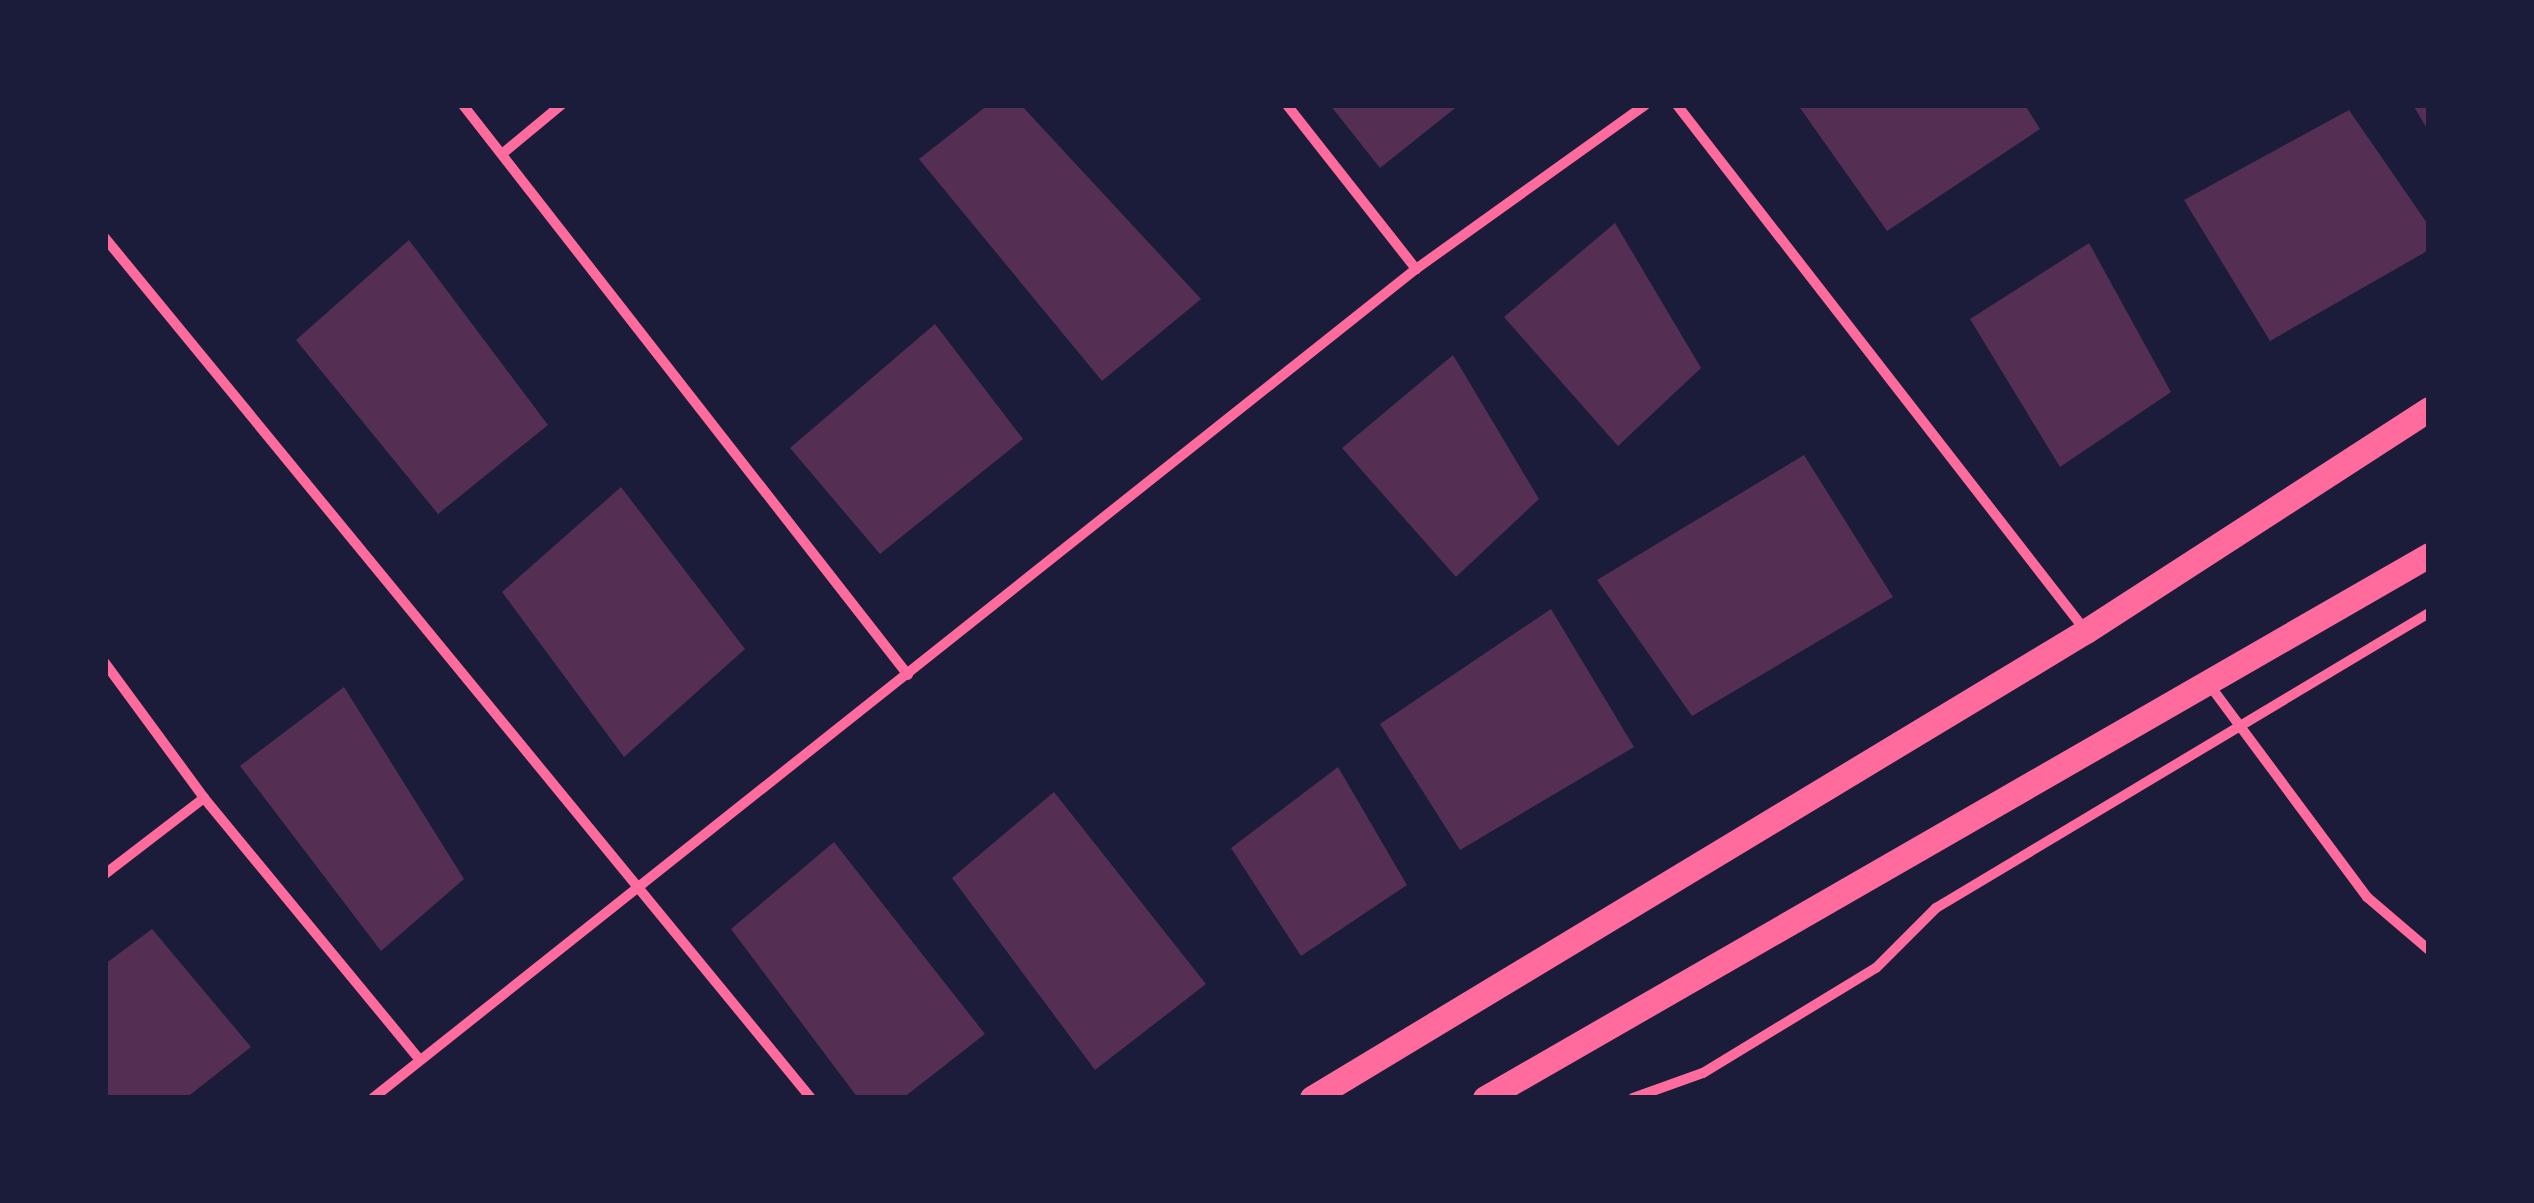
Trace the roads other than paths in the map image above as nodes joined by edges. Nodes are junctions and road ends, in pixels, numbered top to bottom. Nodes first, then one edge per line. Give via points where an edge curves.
1 (463, 105) edge
2 (561, 105) edge
3 (1287, 105) edge
4 (1645, 105) edge
5 (1677, 105) edge
6 (502, 154) junction
7 (105, 238) edge
8 (1416, 270) junction
9 (2429, 409) edge
10 (2429, 555) edge
11 (2429, 613) edge
12 (2086, 631) junction
13 (105, 663) edge
14 (908, 675) junction
15 (2208, 682) junction
16 (2236, 728) junction
17 (204, 798) junction
18 (105, 874) edge
19 (640, 891) junction
20 (2429, 950) edge
21 (419, 1059) junction
22 (372, 1098) edge
23 (810, 1098) edge
24 (1312, 1098) edge
25 (1485, 1098) edge
26 (1633, 1098) edge

1 - 6 street
2 - 6 street
3 - 8 street
4 - 8 street
5 - 12 street
6 - 14 street
7 - 19 street
8 - 14 street
9 - 12 main road
10 - 15 main road
11 - 16 street
12 - 24 main road
13 - 17 street
14 - 19 street
15 - 16 street
15 - 25 main road
16 - 20 street via 2368,897
16 - 26 street via 1936,908 1860,978 1703,1074
17 - 18 street
17 - 21 street
19 - 21 street
19 - 23 street
21 - 22 street

